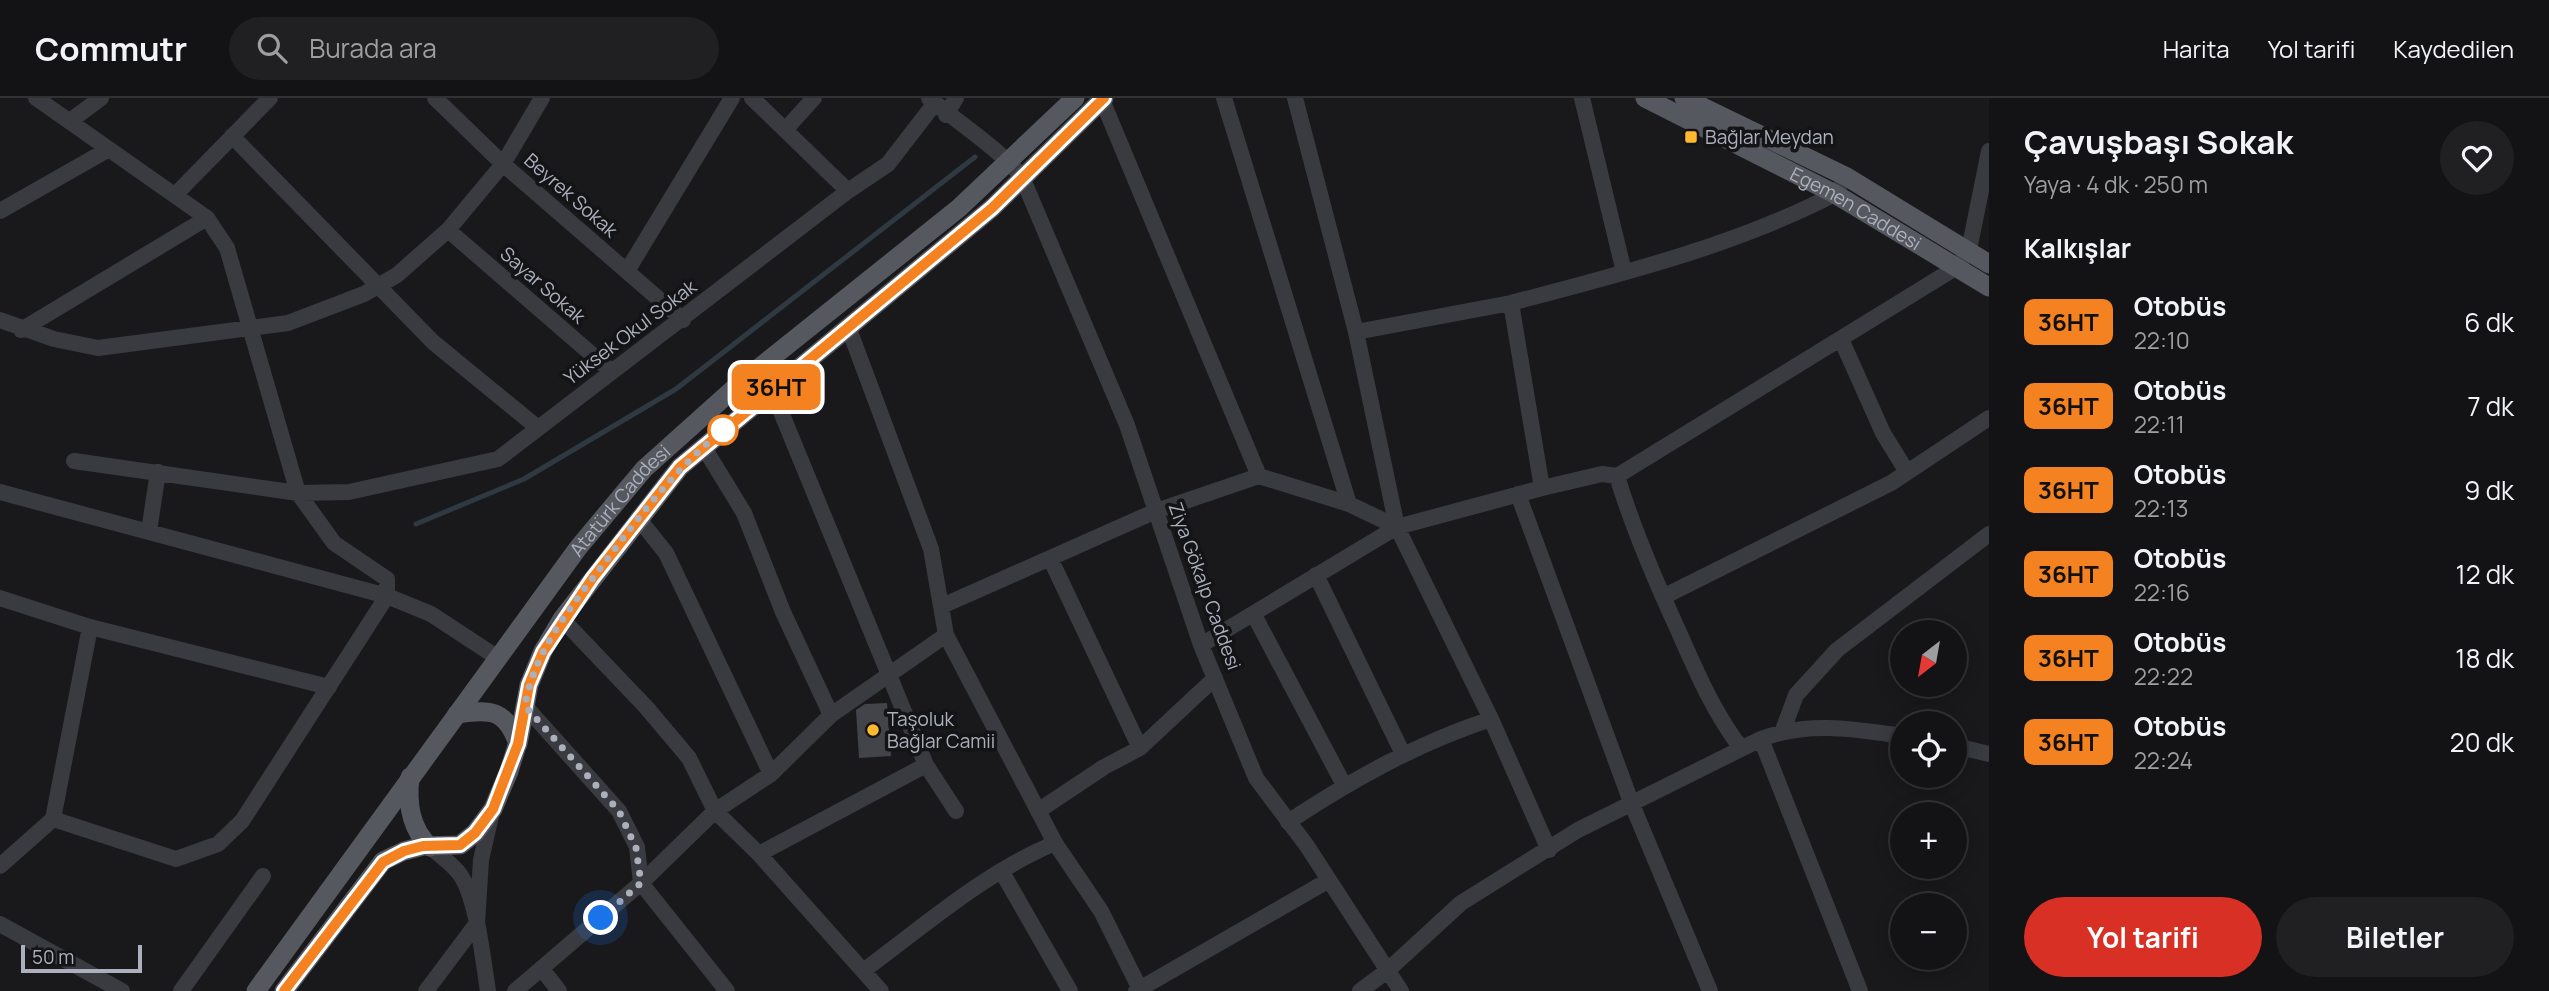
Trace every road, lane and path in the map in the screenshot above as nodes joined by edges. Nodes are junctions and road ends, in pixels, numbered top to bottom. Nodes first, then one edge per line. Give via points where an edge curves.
1 (36, 98) edge
2 (101, 98) edge
3 (270, 98) edge
4 (435, 98) edge
5 (542, 98) edge
6 (732, 98) edge
7 (752, 98) edge
8 (814, 98) edge
9 (956, 98) edge
10 (1075, 98) edge
11 (1224, 98) edge
12 (1295, 98) edge
13 (1582, 98) edge
14 (1645, 98) edge
15 (1684, 98) edge
16 (1103, 99) edge
17 (937, 105) edge
18 (71, 121) junction
19 (786, 130) junction
20 (232, 136) junction
21 (109, 149) junction
22 (1989, 151) edge
23 (503, 164) junction
24 (1016, 169) junction
25 (1847, 177) junction
26 (848, 191) junction
27 (1835, 194) junction
28 (175, 195) junction
29 (0, 211) edge
30 (207, 218) junction
31 (448, 230) junction
32 (1969, 250) junction
33 (1989, 264) edge
34 (1957, 267) junction
35 (627, 271) junction
36 (1624, 272) junction
37 (379, 285) junction
38 (1989, 287) edge
39 (1511, 303) junction
40 (0, 320) edge
41 (683, 320) junction
42 (251, 328) junction
43 (849, 329) junction
44 (21, 330) junction
45 (1356, 332) junction
46 (1841, 339) junction
47 (611, 371) junction
48 (772, 390) junction
49 (1989, 418) edge
50 (538, 428) junction
51 (703, 446) junction
52 (74, 461) dead end
53 (158, 472) junction
54 (1907, 472) junction
55 (1259, 476) junction
56 (1617, 476) junction
57 (1542, 488) junction
58 (0, 492) edge
59 (298, 493) junction
60 (1518, 494) junction
61 (1349, 505) junction
62 (1156, 511) junction
63 (638, 518) junction
64 (1397, 527) junction
65 (149, 531) junction
66 (1989, 534) edge
67 (1050, 558) junction
68 (1316, 575) junction
69 (387, 596) junction
70 (1663, 597) junction
71 (0, 598) edge
72 (942, 606) junction
73 (1254, 615) junction
74 (562, 619) junction
75 (90, 627) junction
76 (946, 635) junction
77 (1202, 645) junction
78 (498, 658) junction
79 (889, 673) junction
80 (1215, 678) junction
81 (329, 687) junction
82 (525, 706) junction
83 (457, 714) junction
84 (831, 715) junction
85 (1491, 719) junction
86 (1783, 730) junction
87 (1890, 734) edge
88 (1761, 739) junction
89 (518, 744) junction
90 (1140, 748) junction
91 (1741, 748) junction
92 (1967, 749) edge
93 (1403, 754) junction
94 (1989, 754) edge
95 (926, 765) junction
96 (771, 774) junction
97 (410, 776) junction
98 (1344, 785) junction
99 (1631, 802) junction
100 (493, 809) junction
101 (715, 811) junction
102 (956, 811) dead end
103 (1038, 811) junction
104 (53, 819) junction
105 (1288, 822) junction
106 (1055, 843) junction
107 (430, 847) junction
108 (1549, 850) junction
109 (760, 854) junction
110 (0, 866) edge
111 (1002, 872) junction
112 (263, 876) dead end
113 (1329, 880) junction
114 (641, 883) junction
115 (477, 923) junction
116 (0, 924) edge
117 (542, 969) junction
118 (863, 971) junction
119 (1387, 971) junction
120 (1139, 990) edge
121 (122, 991) edge
122 (181, 991) edge
123 (256, 991) edge
124 (284, 991) edge
125 (426, 991) edge
126 (488, 991) edge
127 (515, 991) edge
128 (559, 991) edge
129 (727, 991) edge
130 (881, 991) edge
131 (1070, 991) edge
132 (1360, 991) edge
133 (1401, 991) edge
134 (1710, 991) edge
135 (1860, 991) edge

1 - 18 street
2 - 18 street
3 - 20 street
4 - 23 street, Beyrek Sokak
5 - 23 street
6 - 35 street
7 - 19 street
8 - 19 street
9 - 17 street, Yüksek Okul Sokak
10 - 24 main road, Atatürk Caddesi
11 - 61 street
12 - 45 street
13 - 36 street
14 - 27 main road, Egemen Caddesi
15 - 25 main road, Egemen Caddesi
16 - 24 main road, Atatürk Caddesi
16 - 55 street
17 - 24 street
17 - 26 street, Yüksek Okul Sokak via 888,164
18 - 21 street
19 - 26 street
20 - 28 street
20 - 37 street
21 - 28 street
21 - 29 street
22 - 32 street
23 - 31 street
23 - 35 street, Beyrek Sokak
24 - 43 main road, Atatürk Caddesi via 992,208
24 - 62 street, Ziya Gökalp Caddesi via 1127,425
24 - 78 main road, Atatürk Caddesi via 959,208 740,383 644,469 578,548
25 - 27 street
25 - 32 main road, Egemen Caddesi
26 - 41 street, Yüksek Okul Sokak
27 - 34 main road, Egemen Caddesi
27 - 36 street via 1746,234
28 - 30 street
30 - 42 street via 226,248
30 - 44 street
31 - 37 street
31 - 47 street, Sayar Sokak
32 - 33 main road, Egemen Caddesi
32 - 34 street
34 - 38 main road, Egemen Caddesi
34 - 46 street
35 - 41 street, Beyrek Sokak
36 - 39 street
37 - 42 street via 288,323
37 - 50 street via 433,342
39 - 45 street
39 - 57 street
40 - 44 street
41 - 47 street, Yüksek Okul Sokak
42 - 44 street via 98,348
42 - 59 street
43 - 48 main road, Atatürk Caddesi
43 - 72 street via 931,549
45 - 64 street
46 - 54 street via 1883,433
46 - 56 street
47 - 50 street, Yüksek Okul Sokak
48 - 51 main road, Atatürk Caddesi
48 - 79 street
49 - 54 street
50 - 59 street, Yüksek Okul Sokak via 498,459 349,492
51 - 63 main road, Atatürk Caddesi
51 - 84 street via 744,513
52 - 53 street, Yüksek Okul Sokak
53 - 59 street, Yüksek Okul Sokak
53 - 65 street
54 - 70 street via 1819,522
55 - 61 street
55 - 62 street
56 - 57 street via 1602,474
56 - 70 street
57 - 60 street
58 - 65 street
59 - 69 street via 334,543 387,579
60 - 64 street
60 - 99 street
61 - 64 street
62 - 67 street
62 - 77 street, Ziya Gökalp Caddesi
63 - 74 main road, Atatürk Caddesi
63 - 96 street via 666,553
64 - 68 street
64 - 85 street
65 - 69 street
66 - 86 street via 1836,650 1796,695
67 - 72 street
67 - 90 street
68 - 73 street
68 - 93 street
69 - 78 street via 431,614
69 - 81 street
70 - 91 street via 1722,723
71 - 75 street
72 - 76 street
73 - 77 street
73 - 98 street
74 - 82 main road, Atatürk Caddesi via 538,663
74 - 101 street via 689,758
75 - 81 street
75 - 104 street
76 - 79 street
76 - 103 street
77 - 80 street, Ziya Gökalp Caddesi
78 - 83 main road, Atatürk Caddesi
79 - 84 street
79 - 95 street
80 - 90 street
80 - 105 street, Ziya Gökalp Caddesi via 1256,778
81 - 104 street via 242,821 218,844 176,859
82 - 89 main road, Atatürk Caddesi
82 - 114 street via 619,811 636,848
83 - 89 main road via 495,713 512,727
83 - 97 main road, Atatürk Caddesi
84 - 96 street
85 - 93 street
85 - 108 street
86 - 87 street via 1837,727
86 - 88 street
88 - 91 street
88 - 135 street
89 - 100 main road, Atatürk Caddesi
90 - 103 street
91 - 99 street
92 - 94 street
93 - 98 street
95 - 102 street
95 - 109 street
96 - 101 street
97 - 107 main road via 414,826
97 - 123 main road, Atatürk Caddesi
98 - 105 street
99 - 108 street
99 - 134 street
100 - 107 main road, Atatürk Caddesi via 460,845
100 - 115 street via 481,860
101 - 109 street
101 - 114 street
103 - 106 street
104 - 110 street
105 - 113 street, Ziya Gökalp Caddesi
106 - 111 street
106 - 120 street via 1101,911
107 - 115 street via 460,874
107 - 124 main road, Atatürk Caddesi via 404,851 383,862
108 - 119 street via 1461,904
109 - 118 street
111 - 118 street
111 - 131 street
112 - 122 street
113 - 119 street, Ziya Gökalp Caddesi
113 - 120 street
114 - 117 street
114 - 129 street
115 - 125 street
115 - 126 street
116 - 121 street
117 - 127 street
117 - 128 street
118 - 130 street
119 - 132 street
119 - 133 street, Ziya Gökalp Caddesi

